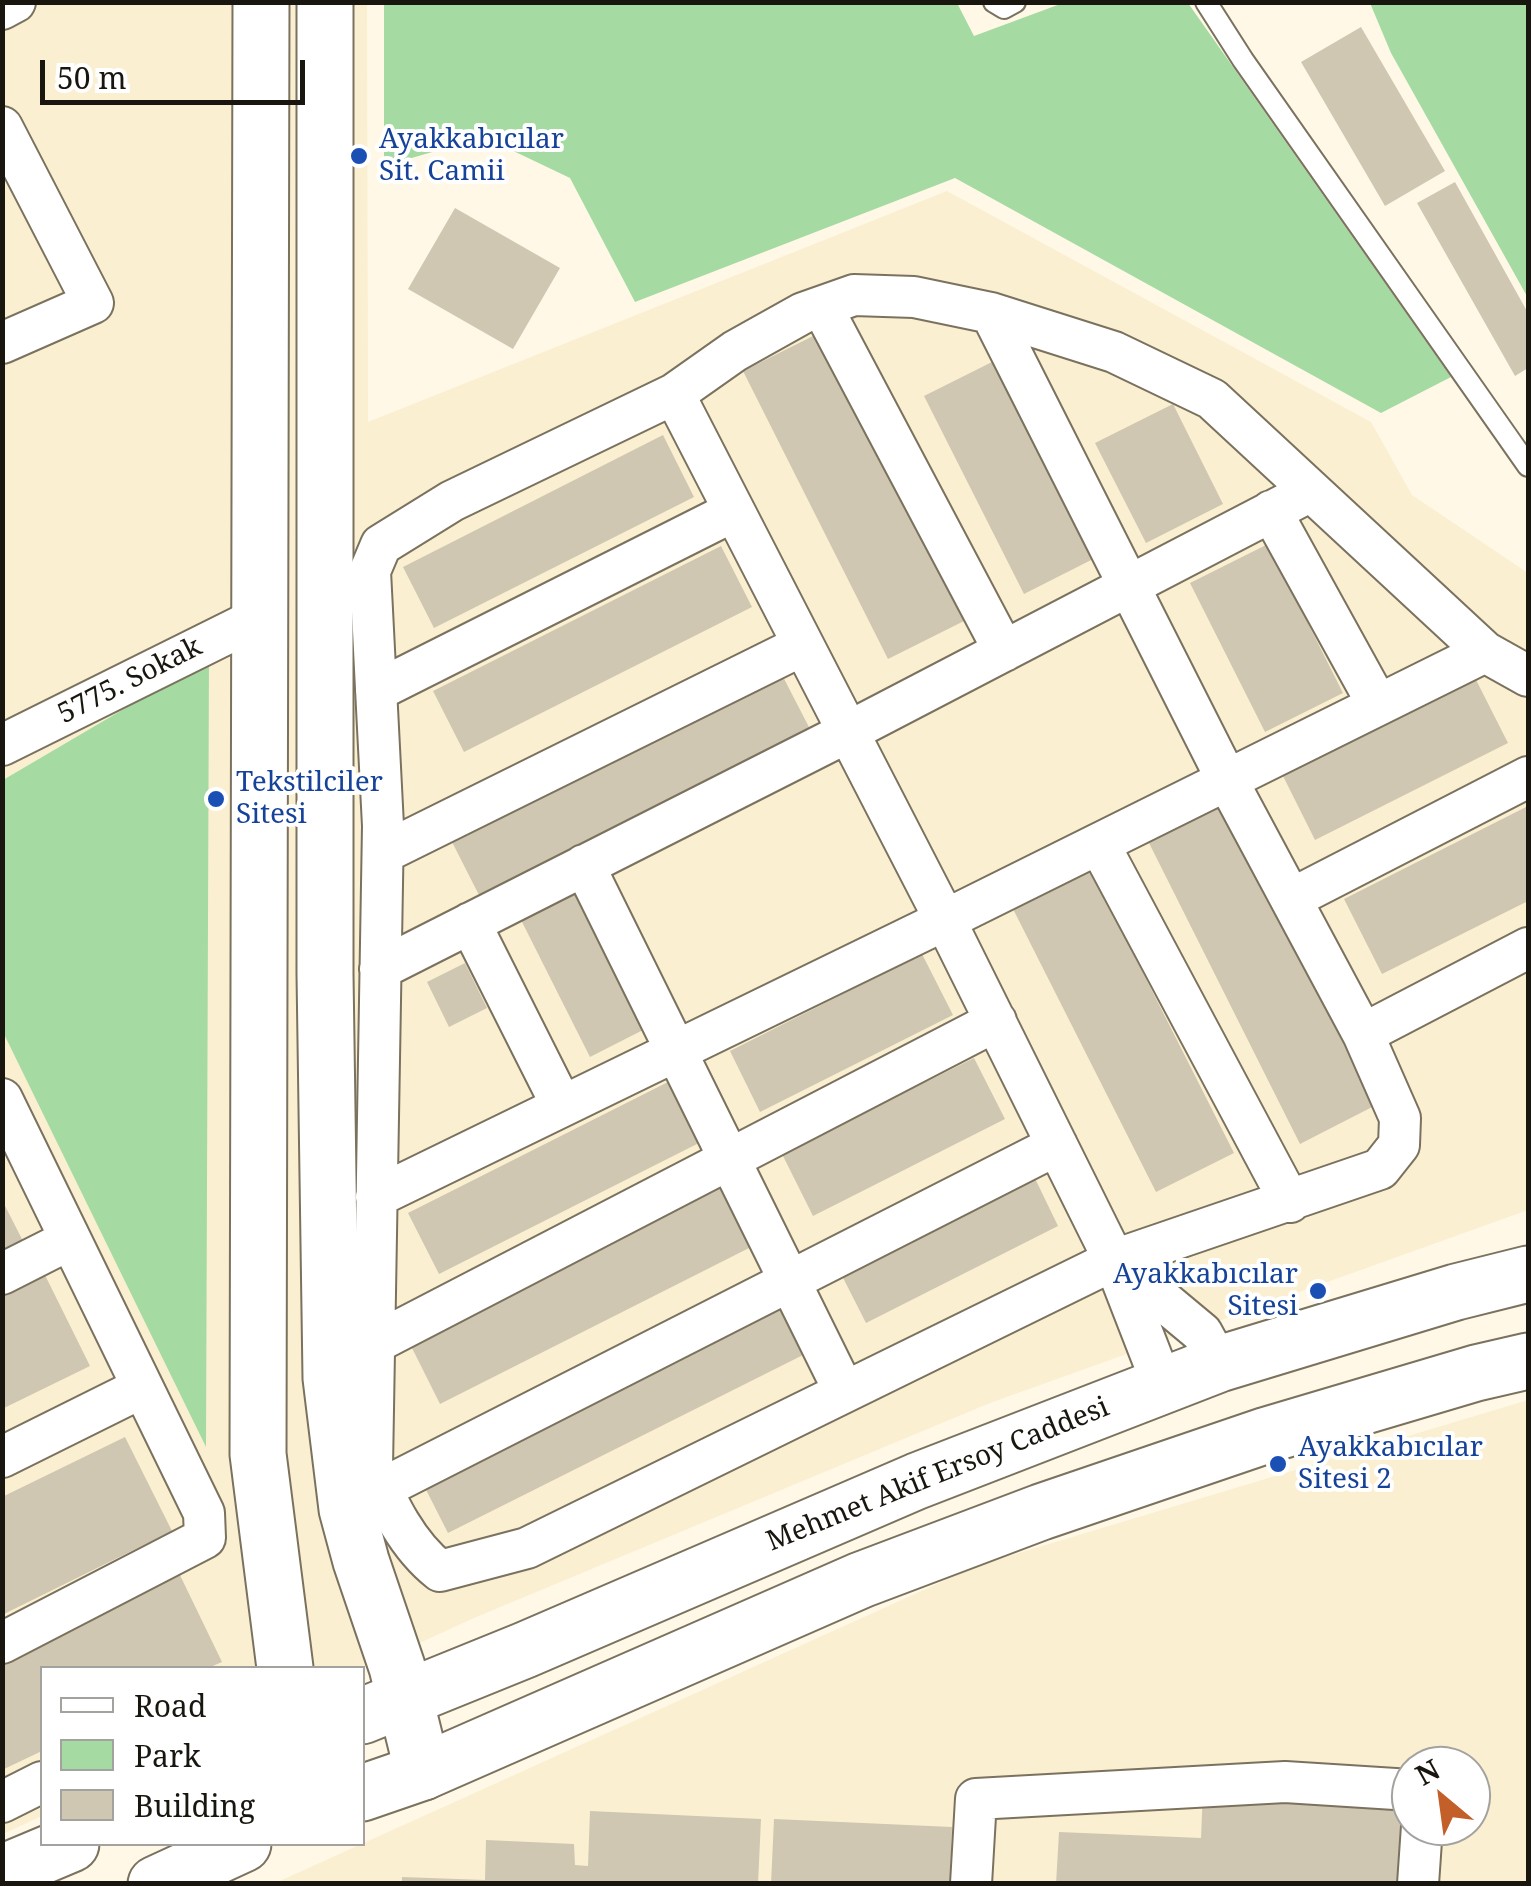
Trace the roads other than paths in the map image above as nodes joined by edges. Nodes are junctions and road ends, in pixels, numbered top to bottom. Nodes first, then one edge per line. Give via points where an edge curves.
1 (15, 2) edge
2 (260, 2) edge
3 (325, 2) edge
4 (994, 2) edge
5 (1015, 2) edge
6 (1206, 2) edge
7 (2, 9) edge
8 (2, 128) edge
9 (822, 307) junction
10 (992, 313) junction
11 (2, 343) edge
12 (674, 394) junction
13 (1528, 466) edge
14 (1311, 491) junction
15 (734, 511) junction
16 (1271, 511) junction
17 (1130, 586) junction
18 (258, 618) junction
19 (803, 644) junction
20 (1004, 651) junction
21 (1484, 652) junction
22 (1528, 676) edge
23 (376, 691) junction
24 (1378, 705) junction
25 (848, 732) junction
26 (2, 745) edge
27 (1528, 777) edge
28 (1227, 780) junction
29 (1099, 844) junction
30 (383, 853) junction
31 (584, 866) junction
32 (1291, 899) junction
33 (945, 920) junction
34 (470, 923) junction
35 (1528, 948) edge
36 (380, 969) junction
37 (996, 1021) junction
38 (1362, 1034) junction
39 (674, 1052) junction
40 (3, 1100) edge
41 (562, 1106) junction
42 (1057, 1145) junction
43 (728, 1160) junction
44 (376, 1197) junction
45 (1290, 1202) junction
46 (69, 1240) junction
47 (1114, 1260) junction
48 (2, 1274) edge
49 (1528, 1274) edge
50 (788, 1281) junction
51 (374, 1344) junction
52 (1528, 1361) edge
53 (1219, 1364) junction
54 (1162, 1386) junction
55 (141, 1388) junction
56 (844, 1391) junction
57 (2, 1457) edge
58 (381, 1489) junction
59 (2, 1643) edge
60 (285, 1666) edge
61 (384, 1706) edge
62 (423, 1772) junction
63 (40, 1783) edge
64 (1391, 1789) edge
65 (365, 1792) edge
66 (2, 1802) edge
67 (65, 1846) edge
68 (239, 1846) edge
69 (1421, 1846) edge
70 (2, 1874) edge
71 (156, 1884) edge
72 (972, 1884) edge
73 (1418, 1884) edge

1 - 7 street
2 - 18 main road
3 - 61 main road via 324,974 331,1378 346,1509
4 - 5 lane via 1004,8
6 - 13 lane
8 - 11 street via 93,303
9 - 10 street via 854,295 894,296
9 - 12 street via 735,351
9 - 20 street
10 - 14 street via 1114,352 1212,398
10 - 17 street
12 - 15 street
12 - 23 street via 452,501 381,545 370,571
14 - 16 street
14 - 21 street
15 - 19 street
15 - 23 street
16 - 17 street
16 - 24 street
17 - 20 street
17 - 28 street
18 - 26 street, 5775. Sokak
18 - 60 main road via 258,1454
19 - 25 street
19 - 30 street
20 - 25 street
21 - 22 street
21 - 24 street
23 - 30 street
24 - 28 street
25 - 31 street
25 - 33 street
27 - 32 street
28 - 29 street
28 - 32 street
29 - 33 street
29 - 45 street
30 - 36 street
31 - 34 street
31 - 39 street
32 - 38 street
33 - 37 street
33 - 39 street
34 - 36 street
34 - 41 street
35 - 38 street
36 - 44 street
37 - 42 street
37 - 43 street
38 - 45 street via 1400,1118 1398,1145 1380,1169
39 - 41 street
39 - 43 street
40 - 46 street
41 - 44 street
42 - 47 street
42 - 50 street
43 - 50 street
43 - 51 street
44 - 51 street
45 - 47 street
46 - 48 street
46 - 55 street
47 - 53 street via 1202,1334
47 - 54 street
47 - 56 street
49 - 53 main road, Mehmet Akif Ersoy Caddesi
50 - 56 street
50 - 58 street
51 - 58 street via 372,1466
52 - 62 main road via 1267,1435 1041,1512 861,1580
53 - 54 main road, Mehmet Akif Ersoy Caddesi
54 - 61 main road, Mehmet Akif Ersoy Caddesi via 917,1481
55 - 57 street
55 - 59 street via 204,1513 205,1538
56 - 58 street via 528,1548 440,1571
61 - 62 main road
62 - 65 main road
63 - 66 street
64 - 72 street via 1285,1782 976,1800
67 - 70 main road
68 - 71 main road
69 - 73 street

